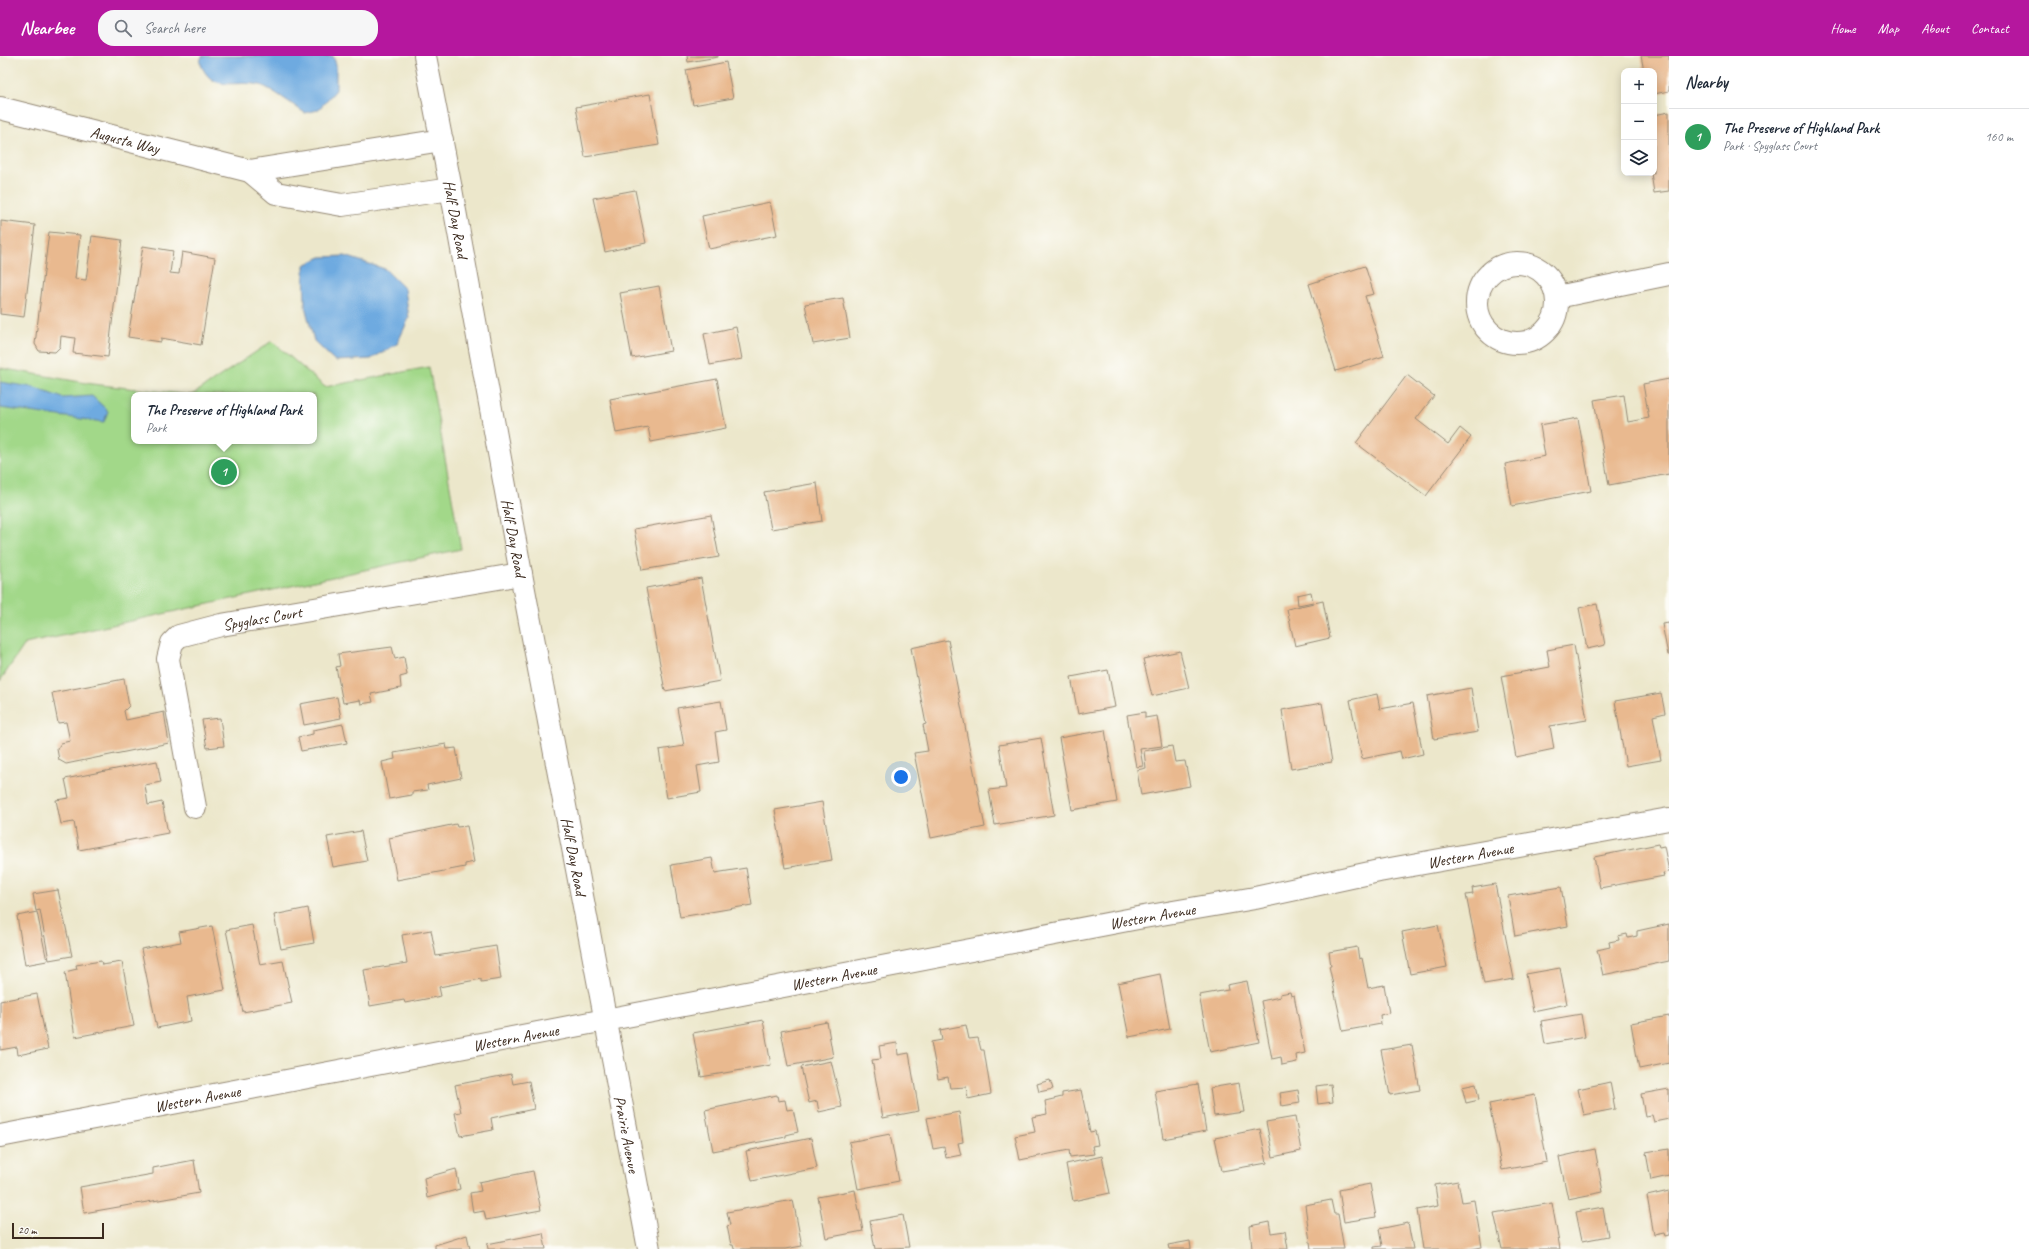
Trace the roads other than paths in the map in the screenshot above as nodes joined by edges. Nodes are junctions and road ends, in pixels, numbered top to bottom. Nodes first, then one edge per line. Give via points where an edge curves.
1 (425, 56) edge
2 (0, 108) edge
3 (442, 140) junction
4 (250, 171) junction
5 (451, 188) junction
6 (1669, 274) edge
7 (1557, 297) dead end
8 (521, 574) junction
9 (195, 808) dead end
10 (1669, 819) edge
11 (605, 1020) junction
12 (0, 1136) edge
13 (649, 1249) edge

1 - 3 street, Half Day Road
2 - 4 street, Augusta Way
3 - 4 street, Augusta Way
3 - 5 street, Half Day Road
4 - 5 street, Augusta Way via 276,193 342,205
5 - 8 street, Half Day Road
6 - 7 street
8 - 9 street, Spyglass Court via 221,625 179,636 172,643 168,659
8 - 11 street, Half Day Road
10 - 11 street, Western Avenue via 1379,871 1256,898 1138,918
11 - 12 street, Western Avenue
11 - 13 street, Prairie Avenue

